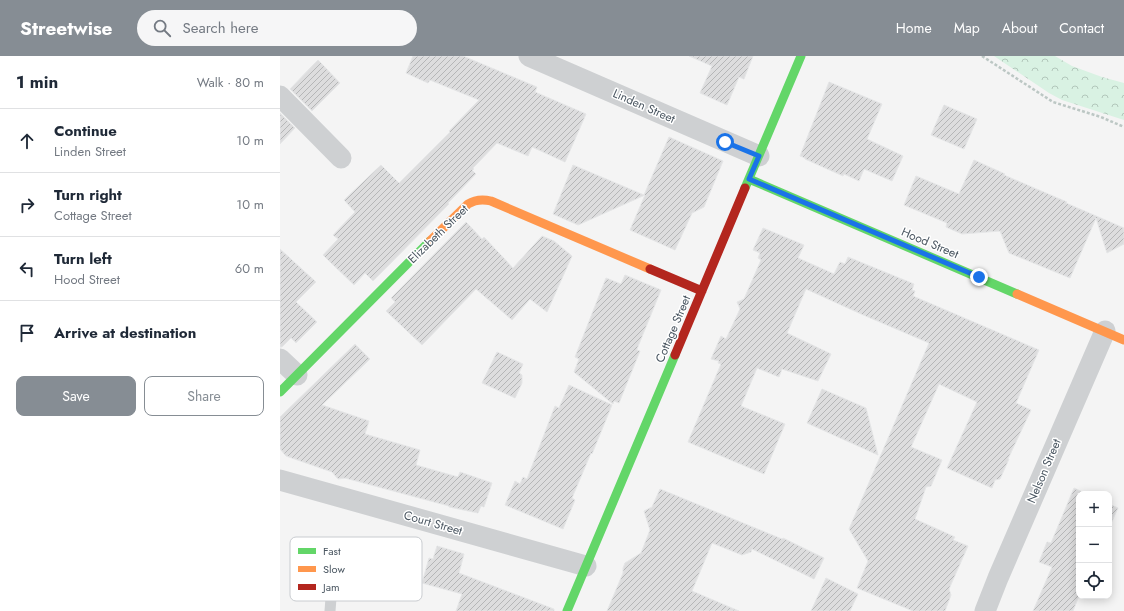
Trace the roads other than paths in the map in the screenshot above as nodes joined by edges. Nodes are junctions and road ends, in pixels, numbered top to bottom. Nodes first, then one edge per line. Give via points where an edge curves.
1 (529, 56) edge
2 (801, 56) edge
3 (280, 96) edge
4 (759, 156) junction
5 (342, 158) dead end
6 (749, 179) junction
7 (702, 291) junction
8 (1105, 331) junction
9 (1124, 340) edge
10 (280, 359) edge
11 (297, 375) junction
12 (280, 392) edge
13 (280, 480) edge
14 (586, 566) junction
15 (331, 601) edge
16 (330, 611) edge
17 (567, 611) edge
18 (985, 611) edge

1 - 4 street, Linden Street
2 - 4 street, Cottage Street
3 - 5 street
4 - 6 street, Cottage Street
6 - 7 street, Cottage Street
6 - 8 street, Hood Street
7 - 11 street, Elizabeth Street via 491,201 478,199 465,206
7 - 14 street, Cottage Street
8 - 9 street, Hood Street
8 - 18 street, Nelson Street
10 - 11 street
11 - 12 street, Elizabeth Street
13 - 14 street, Court Street
14 - 17 street, Cottage Street
15 - 16 lane

